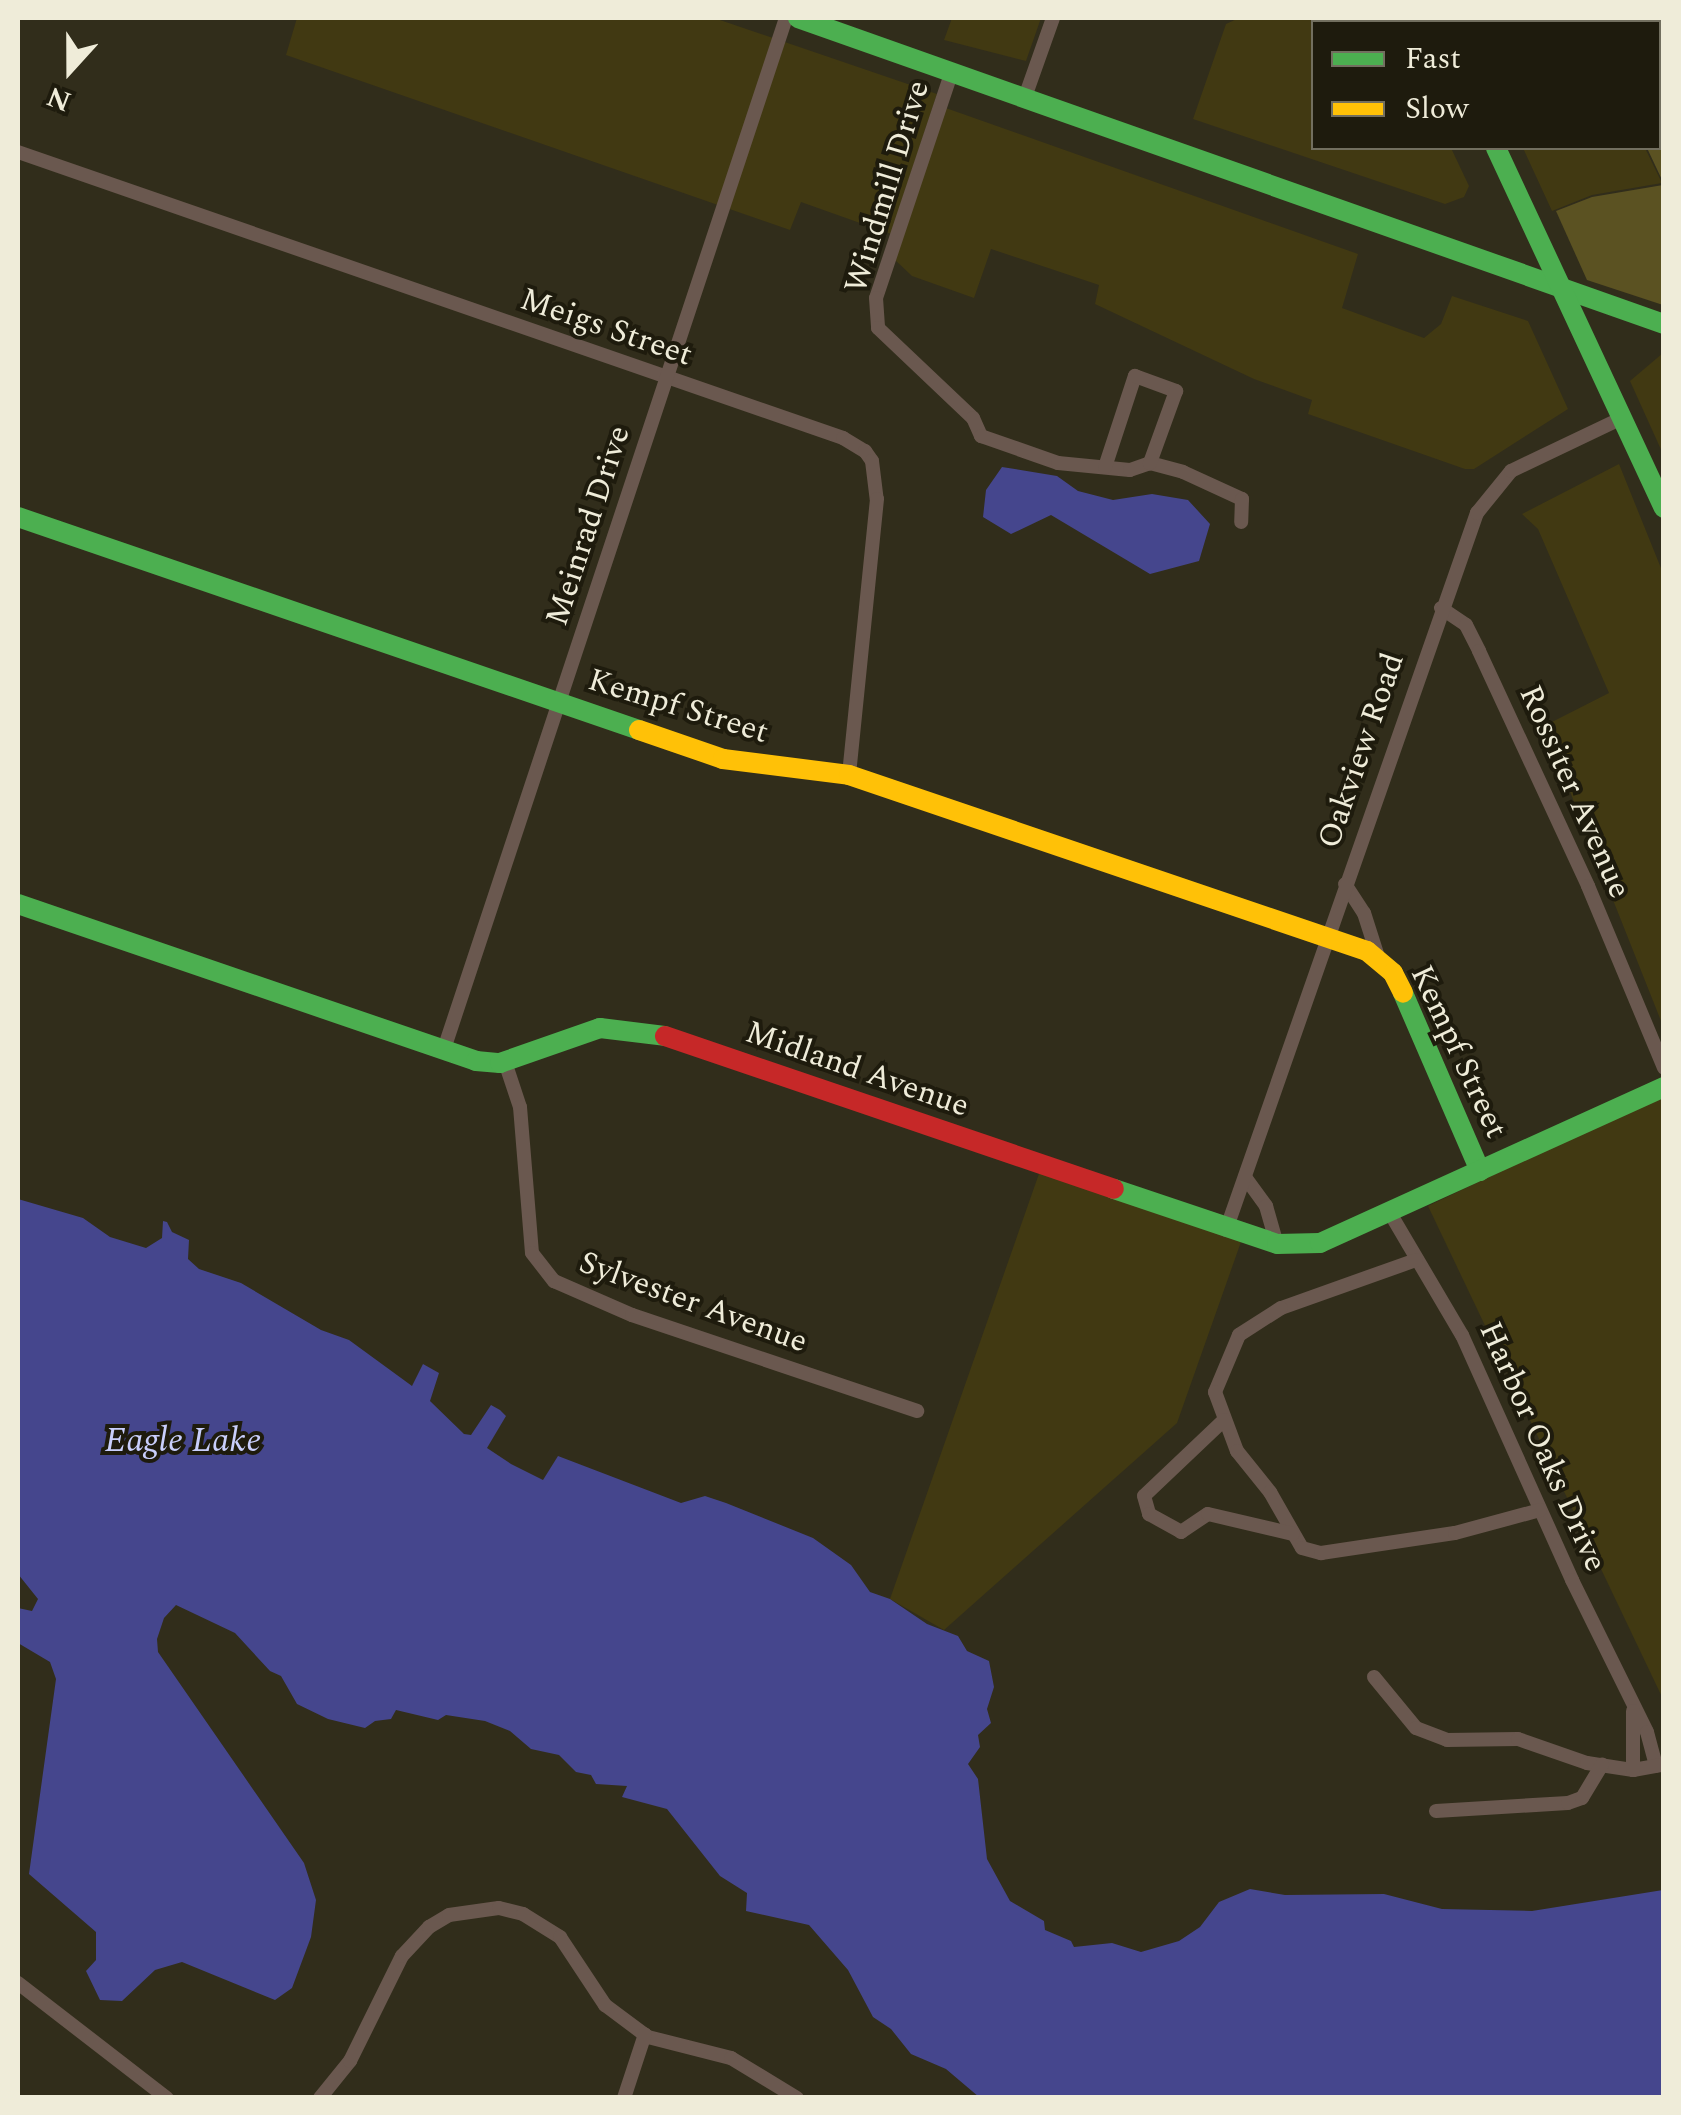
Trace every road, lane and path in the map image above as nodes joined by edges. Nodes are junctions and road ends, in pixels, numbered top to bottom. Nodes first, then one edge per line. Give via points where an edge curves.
1 (786, 18) edge
2 (798, 18) edge
3 (1053, 18) edge
4 (952, 71) junction
5 (1025, 98) junction
6 (1497, 150) edge
7 (18, 152) edge
8 (1562, 288) junction
9 (1664, 324) edge
10 (667, 380) junction
11 (1622, 418) junction
12 (1150, 463) junction
13 (1105, 467) junction
14 (1664, 508) edge
15 (18, 516) edge
16 (1240, 522) dead end
17 (1442, 608) junction
18 (560, 702) junction
19 (849, 775) junction
20 (1345, 884) junction
21 (18, 904) edge
22 (1327, 939) junction
23 (1380, 960) junction
24 (442, 1052) junction
25 (505, 1062) junction
26 (1664, 1068) edge
27 (1664, 1088) edge
28 (1480, 1171) junction
29 (1245, 1176) junction
30 (1390, 1212) junction
31 (1226, 1230) junction
32 (1278, 1244) junction
33 (1416, 1260) junction
34 (918, 1411) dead end
35 (1224, 1420) junction
36 (1540, 1510) junction
37 (1294, 1534) junction
38 (1374, 1677) dead end
39 (1633, 1710) junction
40 (1602, 1765) junction
41 (1660, 1765) edge
42 (1633, 1770) junction
43 (1436, 1811) dead end
44 (18, 1983) edge
45 (644, 2034) junction
46 (323, 2097) edge
47 (167, 2098) edge
48 (624, 2098) edge
49 (797, 2098) edge

1 - 10 street, Meinrad Drive
2 - 4 street
3 - 5 street
4 - 5 street
4 - 13 street, Windmill Drive via 876,298 878,328 973,418 981,436 1058,464
5 - 8 street
6 - 8 street
7 - 10 street, Meigs Street
8 - 9 street
8 - 11 street
10 - 18 street, Meinrad Drive
10 - 19 street, Meigs Street via 844,438 872,461 875,533
11 - 14 street
11 - 17 street, Oakview Road via 1546,450 1500,480 1464,540
12 - 13 street, Windmill Drive via 1130,470
12 - 13 street via 1176,390 1135,376
12 - 16 street via 1242,500
15 - 18 street, Kempf Street
17 - 20 street, Oakview Road
17 - 26 street, Rossiter Avenue via 1466,625 1479,651
18 - 19 street, Kempf Street via 723,759
18 - 24 street, Meinrad Drive
19 - 22 street, Kempf Street
20 - 22 street, Oakview Road
20 - 23 street, Kempf Street via 1364,913
21 - 24 street, Midland Avenue
22 - 23 street, Kempf Street
22 - 29 street, Oakview Road
23 - 28 street, Kempf Street via 1402,991
24 - 25 street, Midland Avenue
25 - 31 street, Midland Avenue via 600,1028 653,1032
25 - 34 street, Sylvester Avenue via 522,1118 532,1253 554,1281 632,1316
27 - 28 street, Midland Avenue
28 - 30 street, Midland Avenue
29 - 31 street, Oakview Road
29 - 32 street via 1266,1206
30 - 32 street, Midland Avenue via 1320,1243
30 - 33 street, Harbor Oaks Drive
31 - 32 street, Midland Avenue
33 - 35 street via 1281,1308 1239,1335 1215,1392
33 - 36 street, Harbor Oaks Drive via 1462,1335
35 - 37 street via 1237,1451
35 - 37 street via 1144,1496 1149,1514 1181,1532 1208,1514
36 - 37 street via 1321,1553 1302,1548
36 - 39 street, Harbor Oaks Drive
38 - 40 street via 1402,1714 1430,1734 1463,1742 1518,1739
39 - 41 street, Harbor Oaks Drive
39 - 42 street
40 - 42 street
40 - 43 street via 1582,1798 1568,1803
41 - 42 street
44 - 47 street
45 - 46 street via 605,2004 546,1926 498,1908 472,1909 430,1927 402,1956 350,2061
45 - 48 street
45 - 49 street via 732,2058

